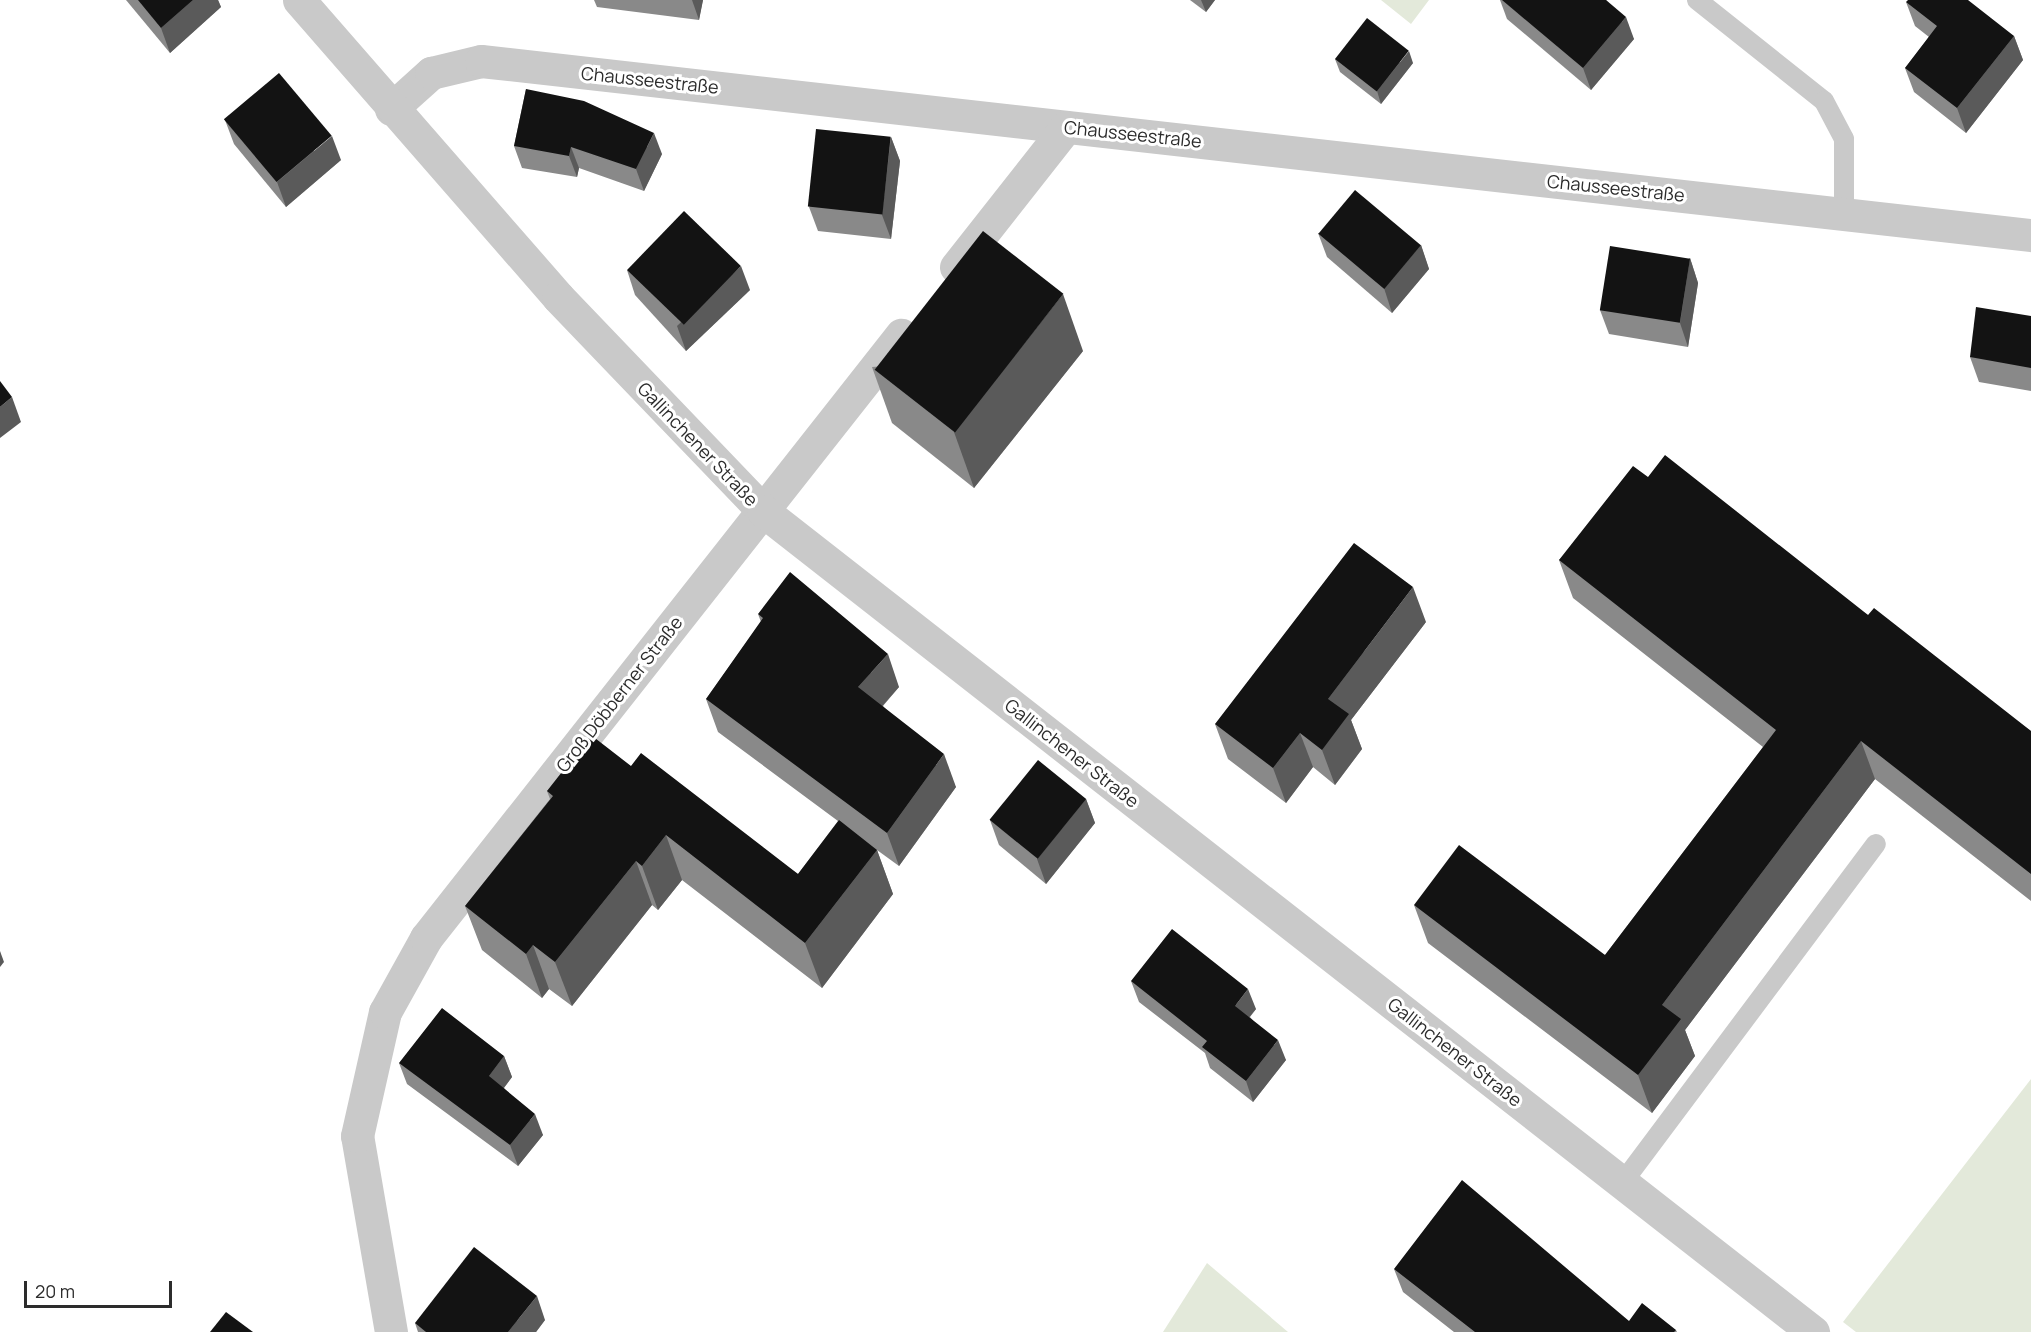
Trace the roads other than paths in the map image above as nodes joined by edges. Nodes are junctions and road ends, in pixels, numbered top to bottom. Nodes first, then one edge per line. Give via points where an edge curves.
1 (299, 0) edge
2 (1697, 0) edge
3 (391, 109) junction
4 (1066, 127) junction
5 (1844, 214) junction
6 (2031, 236) edge
7 (763, 511) junction
8 (1876, 844) dead end
9 (1623, 1182) junction
10 (391, 1332) edge
11 (1813, 1332) edge

1 - 3 street
2 - 5 lane via 1824,101 1844,139
3 - 4 street, Chausseestraße via 431,73 481,61
3 - 7 street, Gallinchener Straße via 558,297
4 - 5 street, Chausseestraße
4 - 7 street, Groß Döbberner Straße
5 - 6 street, Chausseestraße
7 - 9 street, Gallinchener Straße
7 - 10 street, Groß Döbberner Straße via 426,938 385,1012 357,1136
8 - 9 lane
9 - 11 street, Gallinchener Straße

